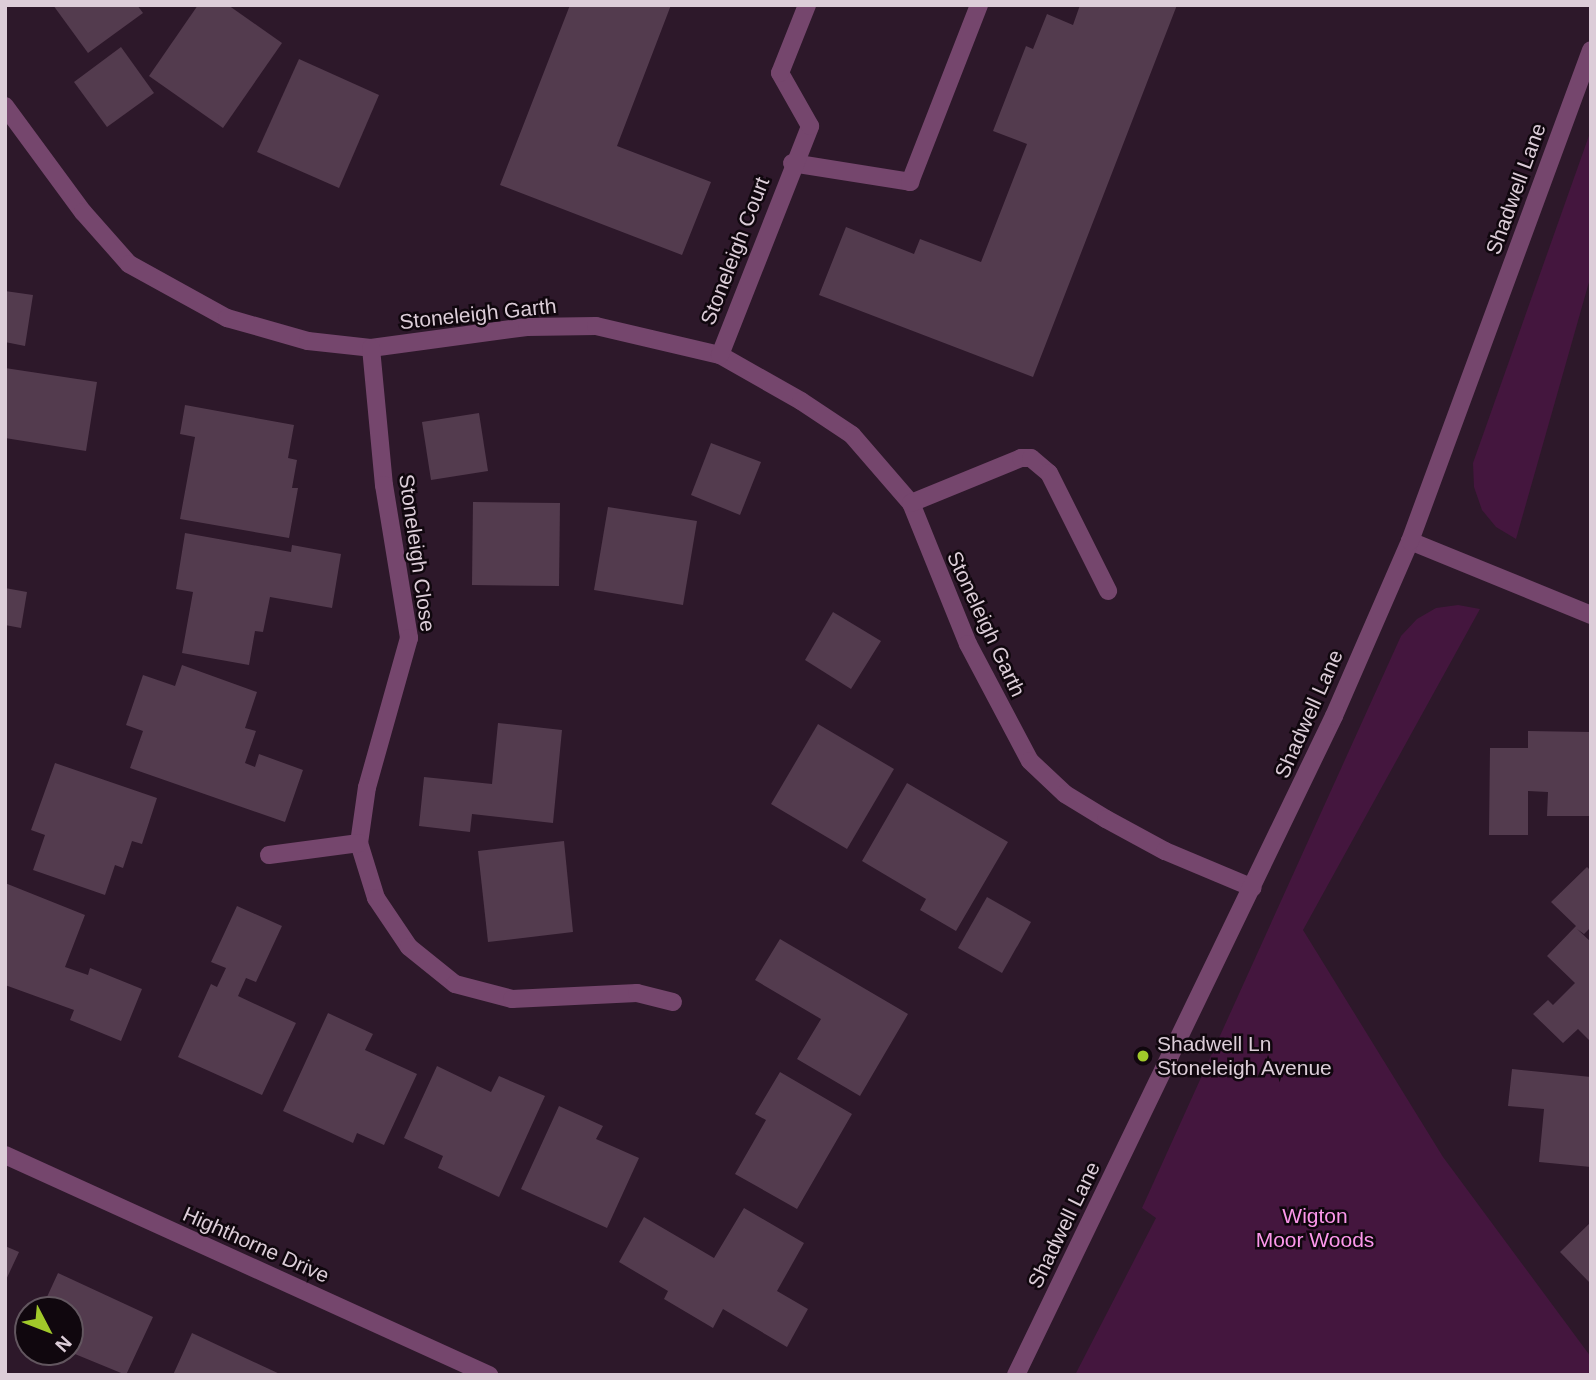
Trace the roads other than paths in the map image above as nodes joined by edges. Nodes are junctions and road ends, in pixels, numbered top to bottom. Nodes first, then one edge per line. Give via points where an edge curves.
1 (807, 5) edge
2 (979, 5) edge
3 (1591, 50) edge
4 (5, 106) edge
5 (792, 163) junction
6 (372, 348) junction
7 (720, 355) junction
8 (911, 503) junction
9 (1410, 541) junction
10 (1108, 591) dead end
11 (1591, 615) edge
12 (359, 843) junction
13 (269, 855) dead end
14 (1253, 888) junction
15 (673, 1002) dead end
16 (5, 1155) edge
17 (479, 1373) edge
18 (1016, 1375) edge

1 - 5 street, Stoneleigh Court via 780,73 810,126
2 - 5 street, Stoneleigh Court via 911,182
3 - 9 street, Shadwell Lane
4 - 6 street, Stoneleigh Garth via 83,212 129,264 227,318 308,341
5 - 7 street, Stoneleigh Court
6 - 7 street, Stoneleigh Garth via 527,327 596,326
6 - 12 street, Stoneleigh Close via 384,485 409,638 367,787
7 - 8 street, Stoneleigh Garth via 852,435
8 - 10 street via 1021,458 1031,458 1049,472
8 - 14 street, Stoneleigh Garth via 968,644 1030,761 1065,794 1106,819 1165,851
9 - 11 street
9 - 14 street, Shadwell Lane
12 - 13 street
12 - 15 street, Stoneleigh Close via 376,898 409,947 455,984 512,999 637,993
14 - 18 street, Shadwell Lane
16 - 17 street, Highthorne Drive

